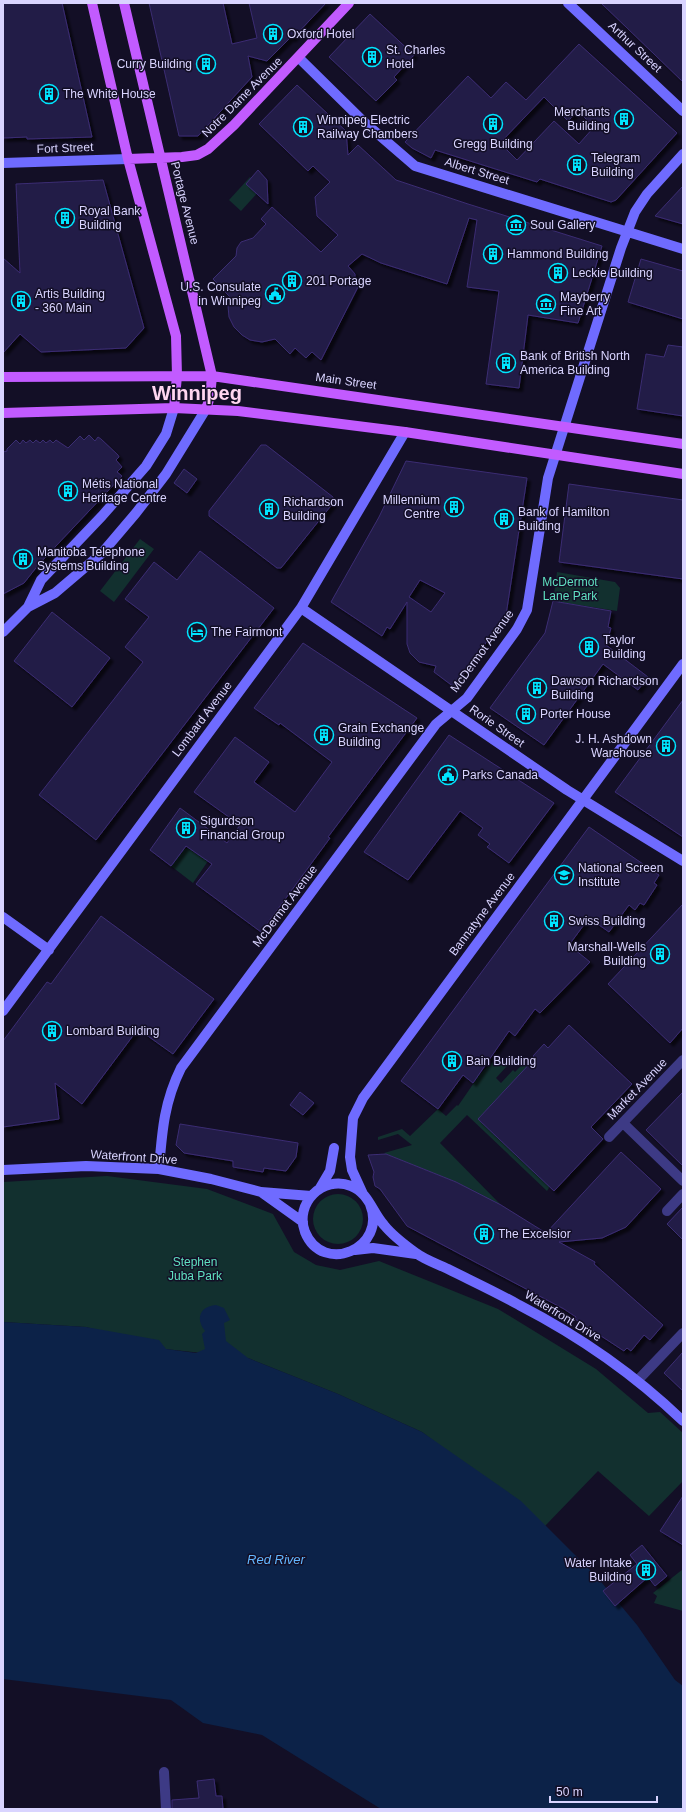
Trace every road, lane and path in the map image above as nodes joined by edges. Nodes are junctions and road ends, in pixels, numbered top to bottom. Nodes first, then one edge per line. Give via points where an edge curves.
1 (92, 3) edge
2 (124, 3) edge
3 (349, 3) edge
4 (568, 3) edge
5 (299, 58) junction
6 (683, 111) edge
7 (683, 154) edge
8 (160, 157) junction
9 (128, 159) junction
10 (3, 163) edge
11 (627, 231) junction
12 (683, 249) edge
13 (177, 376) junction
14 (212, 376) junction
15 (3, 377) edge
16 (174, 408) junction
17 (206, 409) junction
18 (3, 413) edge
19 (566, 427) junction
20 (405, 432) junction
21 (683, 444) edge
22 (555, 456) junction
23 (683, 474) edge
24 (28, 606) junction
25 (301, 608) junction
26 (3, 632) edge
27 (683, 664) edge
28 (452, 711) junction
29 (584, 800) junction
30 (683, 861) edge
31 (3, 917) edge
32 (49, 950) junction
33 (3, 1011) edge
34 (683, 1060) edge
35 (623, 1123) junction
36 (609, 1137) dead end
37 (334, 1148) dead end
38 (159, 1169) junction
39 (3, 1170) edge
40 (683, 1181) edge
41 (320, 1188) junction
42 (262, 1192) junction
43 (363, 1194) junction
44 (683, 1194) edge
45 (311, 1196) junction
46 (370, 1204) junction
47 (667, 1211) dead end
48 (303, 1222) junction
49 (353, 1251) junction
50 (416, 1254) junction
51 (683, 1333) edge
52 (638, 1380) junction
53 (683, 1421) edge
54 (164, 1772) dead end
55 (166, 1809) edge

1 - 9 main road
2 - 8 main road, Portage Avenue
3 - 5 main road, Notre Dame Avenue
4 - 6 street, Arthur Street
5 - 8 main road, Notre Dame Avenue via 234,126 208,149 197,155
5 - 11 street, Albert Street via 364,122 415,166
7 - 11 street, McDermot Avenue via 647,194
8 - 9 main road, Notre Dame Avenue
8 - 14 main road, Portage Avenue
9 - 10 street, Fort Street
9 - 13 main road via 176,336
11 - 12 street, Albert Street
11 - 19 street, McDermot Avenue
13 - 14 main road, Main Street
13 - 15 main road, Main Street
13 - 16 main road
14 - 17 main road, Portage Avenue
14 - 19 main road, Main Street
16 - 17 main road
16 - 18 main road
16 - 24 street via 166,434 146,466 41,580
17 - 20 main road
17 - 24 street via 166,474 102,553 55,593
19 - 21 main road, Main Street
19 - 22 street, McDermot Avenue
20 - 22 main road
20 - 25 street, Lombard Avenue
22 - 23 main road
22 - 28 street, McDermot Avenue via 548,478 527,610 517,629 467,698
24 - 26 street
25 - 28 street, Rorie Street
25 - 32 street, Lombard Avenue
27 - 29 street, Bannatyne Avenue
28 - 29 street, Rorie Street
28 - 38 street, McDermot Avenue via 436,724 181,1068 171,1087 164,1116
29 - 30 street, Rorie Street
29 - 43 street, Bannatyne Avenue via 373,1083 355,1112 350,1157 352,1170
31 - 32 street
32 - 33 street, Lombard Avenue
34 - 35 street, Market Avenue
35 - 36 street, Market Avenue
35 - 40 street
37 - 41 street via 330,1171
38 - 39 street, Waterfront Drive via 86,1166
38 - 42 street, Waterfront Drive
41 - 43 street, Waterfront Drive via 335,1183 344,1184
41 - 45 street, Waterfront Drive
42 - 45 street, Waterfront Drive
42 - 48 street, Waterfront Drive
43 - 46 street, Waterfront Drive
44 - 47 street
45 - 48 street, Waterfront Drive via 305,1207
46 - 49 street, Waterfront Drive via 374,1217 372,1228 365,1242
46 - 50 street, Waterfront Drive via 383,1225
48 - 49 street, Waterfront Drive via 308,1236 320,1249 336,1254
49 - 50 street, Waterfront Drive via 373,1248
50 - 52 street, Waterfront Drive via 557,1326
51 - 52 street
52 - 53 street, Waterfront Drive
54 - 55 street

